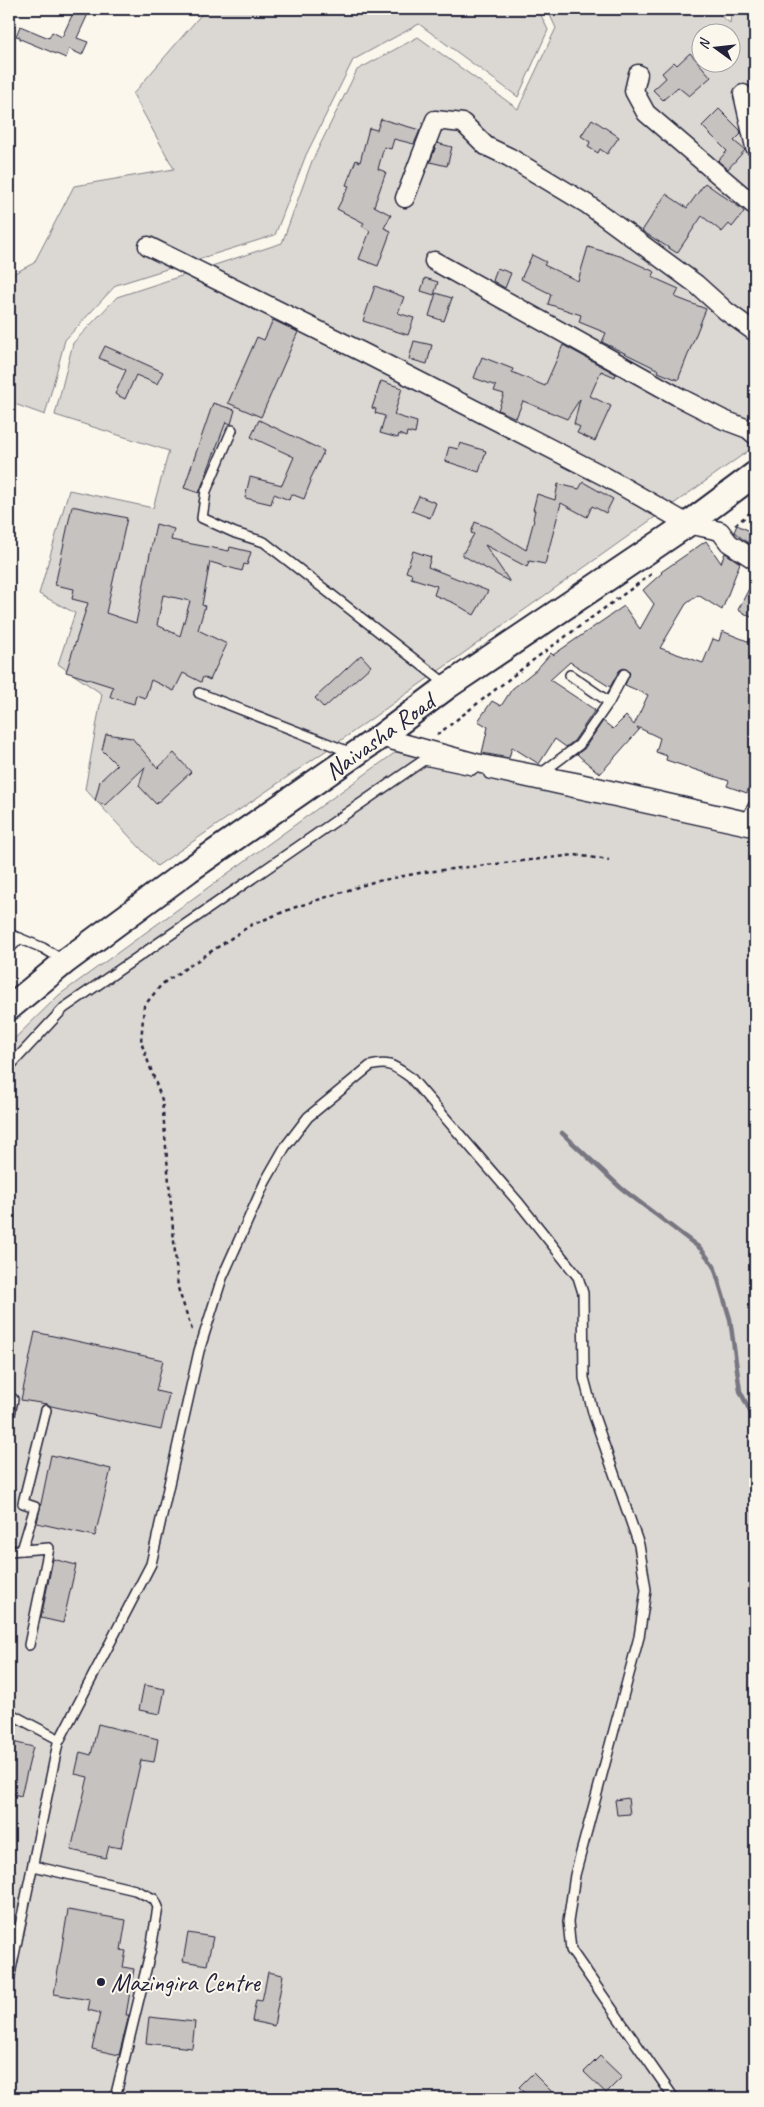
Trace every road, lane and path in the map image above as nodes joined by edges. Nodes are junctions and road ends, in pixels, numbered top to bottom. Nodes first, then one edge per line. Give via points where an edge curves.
1 (638, 74) dead end
2 (743, 94) dead end
3 (755, 147) edge
4 (405, 198) dead end
5 (752, 199) edge
6 (148, 246) dead end
7 (434, 261) dead end
8 (755, 332) edge
9 (232, 430) dead end
10 (755, 436) edge
11 (755, 474) edge
12 (688, 524) junction
13 (755, 560) edge
14 (624, 674) dead end
15 (570, 675) dead end
16 (448, 686) junction
17 (199, 693) dead end
18 (609, 702) junction
19 (380, 737) junction
20 (355, 754) junction
21 (539, 775) junction
22 (755, 802) edge
23 (752, 825) edge
24 (609, 860) dead end
25 (9, 934) edge
26 (20, 938) junction
27 (9, 949) edge
28 (66, 961) junction
29 (9, 1008) edge
30 (9, 1067) edge
31 (199, 1351) junction
32 (13, 1400) dead end
33 (46, 1410) dead end
34 (9, 1418) edge
35 (22, 1550) junction
36 (9, 1551) edge
37 (29, 1645) dead end
38 (9, 1713) edge
39 (60, 1740) junction
40 (33, 1866) junction
41 (9, 1979) edge
42 (115, 2098) edge
43 (674, 2098) edge

1 - 5 street via 634,90 646,113
2 - 3 street
4 - 8 street via 435,120 463,123 486,146 587,204
6 - 12 street via 366,354 597,473
7 - 10 street via 685,400 748,429
9 - 16 lane via 206,491 202,518 264,542
11 - 12 main road, Naivasha Road
12 - 13 street via 720,531 729,543
12 - 16 main road, Naivasha Road
14 - 18 lane
15 - 18 lane
16 - 19 main road, Naivasha Road
17 - 20 lane
18 - 21 lane via 579,745
19 - 20 main road, Naivasha Road
19 - 21 street via 476,763
20 - 28 main road, Naivasha Road via 188,870
21 - 23 street
22 - 23 lane
23 - 30 lane via 424,760 64,1008
24 - 31 path via 576,855 425,872 373,882 251,925 162,984 144,1006 140,1042 162,1100 178,1288
25 - 26 lane
26 - 27 lane
26 - 28 lane
28 - 29 main road, Naivasha Road
31 - 39 lane via 151,1564
31 - 43 lane via 226,1270 265,1182 285,1148 308,1117 334,1094 370,1066 382,1063 394,1065 410,1077 519,1202 578,1277 582,1293 584,1378 639,1545 646,1590 639,1637 575,1875 568,1922 571,1950
32 - 34 lane
33 - 35 lane via 23,1503 35,1507
35 - 36 lane
35 - 37 lane via 49,1548
38 - 39 lane
39 - 40 lane
40 - 41 lane
40 - 42 lane via 135,1890 154,1899 158,1907

